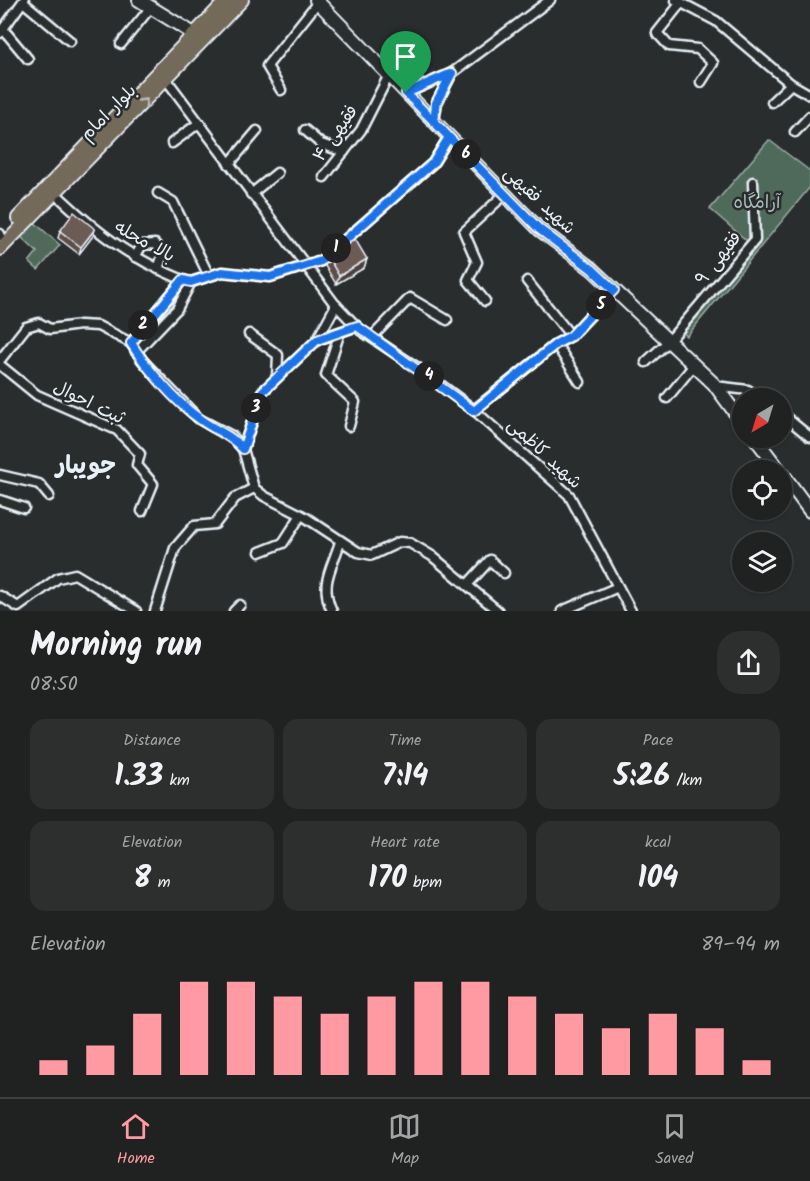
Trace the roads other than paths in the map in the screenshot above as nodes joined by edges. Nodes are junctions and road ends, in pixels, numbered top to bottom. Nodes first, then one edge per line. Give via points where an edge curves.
1 (139, 0) edge
2 (227, 0) edge
3 (242, 0) edge
4 (550, 0) edge
5 (24, 1) edge
6 (317, 1) edge
7 (678, 2) edge
8 (151, 8) junction
9 (2, 28) edge
10 (198, 38) junction
11 (70, 41) dead end
12 (121, 44) dead end
13 (28, 59) dead end
14 (452, 73) junction
15 (389, 75) junction
16 (166, 79) junction
17 (701, 82) dead end
18 (791, 84) junction
19 (281, 90) dead end
20 (406, 93) junction
21 (810, 94) edge
22 (772, 102) dead end
23 (810, 116) edge
24 (434, 122) junction
25 (199, 123) junction
26 (305, 130) dead end
27 (257, 131) dead end
28 (795, 132) dead end
29 (449, 137) junction
30 (172, 142) dead end
31 (344, 152) junction
32 (229, 164) junction
33 (277, 173) dead end
34 (324, 177) dead end
35 (753, 182) dead end
36 (54, 192) junction
37 (158, 193) dead end
38 (251, 194) junction
39 (505, 194) junction
40 (2, 239) edge
41 (135, 257) junction
42 (305, 267) junction
43 (158, 269) junction
44 (209, 276) junction
45 (187, 281) junction
46 (527, 281) dead end
47 (614, 290) junction
48 (485, 301) dead end
49 (336, 305) junction
50 (447, 320) dead end
51 (357, 326) junction
52 (340, 332) junction
53 (249, 334) dead end
54 (571, 336) junction
55 (372, 337) junction
56 (317, 340) junction
57 (669, 341) junction
58 (131, 343) junction
59 (556, 344) junction
60 (136, 351) junction
61 (0, 362) edge
62 (646, 362) dead end
63 (694, 365) junction
64 (277, 377) junction
65 (580, 382) dead end
66 (715, 386) junction
67 (732, 388) edge
68 (667, 398) dead end
69 (732, 409) edge
70 (474, 411) junction
71 (792, 422) edge
72 (349, 426) dead end
73 (810, 437) edge
74 (763, 448) edge
75 (243, 449) junction
76 (772, 460) edge
77 (0, 475) edge
78 (792, 487) edge
79 (254, 488) junction
80 (49, 496) dead end
81 (0, 500) edge
82 (24, 508) dead end
83 (142, 511) dead end
84 (810, 511) edge
85 (302, 515) junction
86 (340, 542) junction
87 (260, 552) dead end
88 (504, 573) dead end
89 (467, 585) junction
90 (618, 587) junction
91 (0, 596) edge
92 (136, 611) edge
93 (155, 611) edge
94 (332, 611) edge
95 (498, 611) edge
96 (562, 611) edge
97 (632, 611) edge

1 - 8 main road
2 - 10 main road, بلوار امام
3 - 10 main road, بلوار امام
4 - 14 street
5 - 9 street
5 - 11 street
6 - 15 main road, شهید فقیهی
6 - 19 street via 267,66
7 - 17 street via 657,33 669,46 698,49 713,63
7 - 18 street via 716,21
8 - 10 main road
8 - 12 street
9 - 13 street
10 - 16 main road, بلوار امام
10 - 40 main road, بلوار امام
14 - 20 street
14 - 24 street via 436,103
15 - 20 main road, شهید فقیهی
15 - 31 street, فقیهی ۴ via 361,130
16 - 25 street, شهید کاظمی
36 -> 16 main road, بلوار امام
18 - 21 street
18 - 22 street
20 - 24 main road, شهید فقیهی
23 - 28 street
24 - 29 main road, شهید فقیهی
25 - 30 street
25 - 32 street, شهید کاظمی
26 - 31 street via 321,144
27 - 32 street
29 - 39 main road, شهید فقیهی
29 - 42 street via 433,163 321,261
31 - 34 street, فقیهی ۴
32 - 38 street, شهید کاظمی
33 - 38 street
35 - 57 street, فقیهی ۹ via 755,240
36 - 40 main road, بلوار امام
36 - 41 street, بالا محله via 99,234
37 - 44 street via 172,202
38 - 42 street, شهید کاظمی
39 - 47 main road, شهید فقیهی via 539,229
39 - 48 street via 464,232 477,262 468,280
41 - 43 street, بالا محله
41 - 43 street via 142,245 155,244 163,254
42 - 44 street via 270,277 222,272
42 - 49 street, شهید کاظمی
43 - 45 street, بالا محله
44 - 45 street
45 - 58 street
45 - 60 street via 177,309
46 - 54 street
47 - 54 street
47 - 57 main road, شهید فقیهی
49 - 51 street, شهید کاظمی
49 - 56 street
50 - 55 street via 410,298
51 - 52 street
51 - 55 street, شهید کاظمی
52 - 56 street
52 - 72 street via 326,375 355,402
53 - 64 street via 278,355
54 - 59 street
55 - 70 street, شهید کاظمی
56 - 64 street
57 - 62 street, فقیهی ۹
57 - 63 main road, شهید فقیهی
58 - 60 street
58 - 61 street via 98,326 50,329 39,323 26,327
59 - 65 street
59 - 70 street
60 - 75 street via 199,419 232,436
61 - 83 street, ثبت احوال via 37,395 117,430 140,454 137,465 153,484
63 - 66 main road, شهید فقیهی
63 - 68 street
64 - 75 street via 262,392
66 - 67 street
66 - 69 main road, شهید فقیهی
70 - 90 street, شهید کاظمی via 569,495
71 - 73 street
74 - 76 main road
75 - 79 street
77 - 80 street via 39,484
78 - 84 main road
79 - 85 street
79 - 93 street via 235,498 215,524 194,526 176,548
81 - 82 street
85 - 86 street
85 - 87 street via 283,543
86 - 89 street via 372,555 400,542 410,543
86 - 94 street via 325,594
88 - 89 street via 490,560
89 - 95 street
90 - 96 street
90 - 97 street, شهید کاظمی
91 - 92 street via 18,608 58,578 75,574

